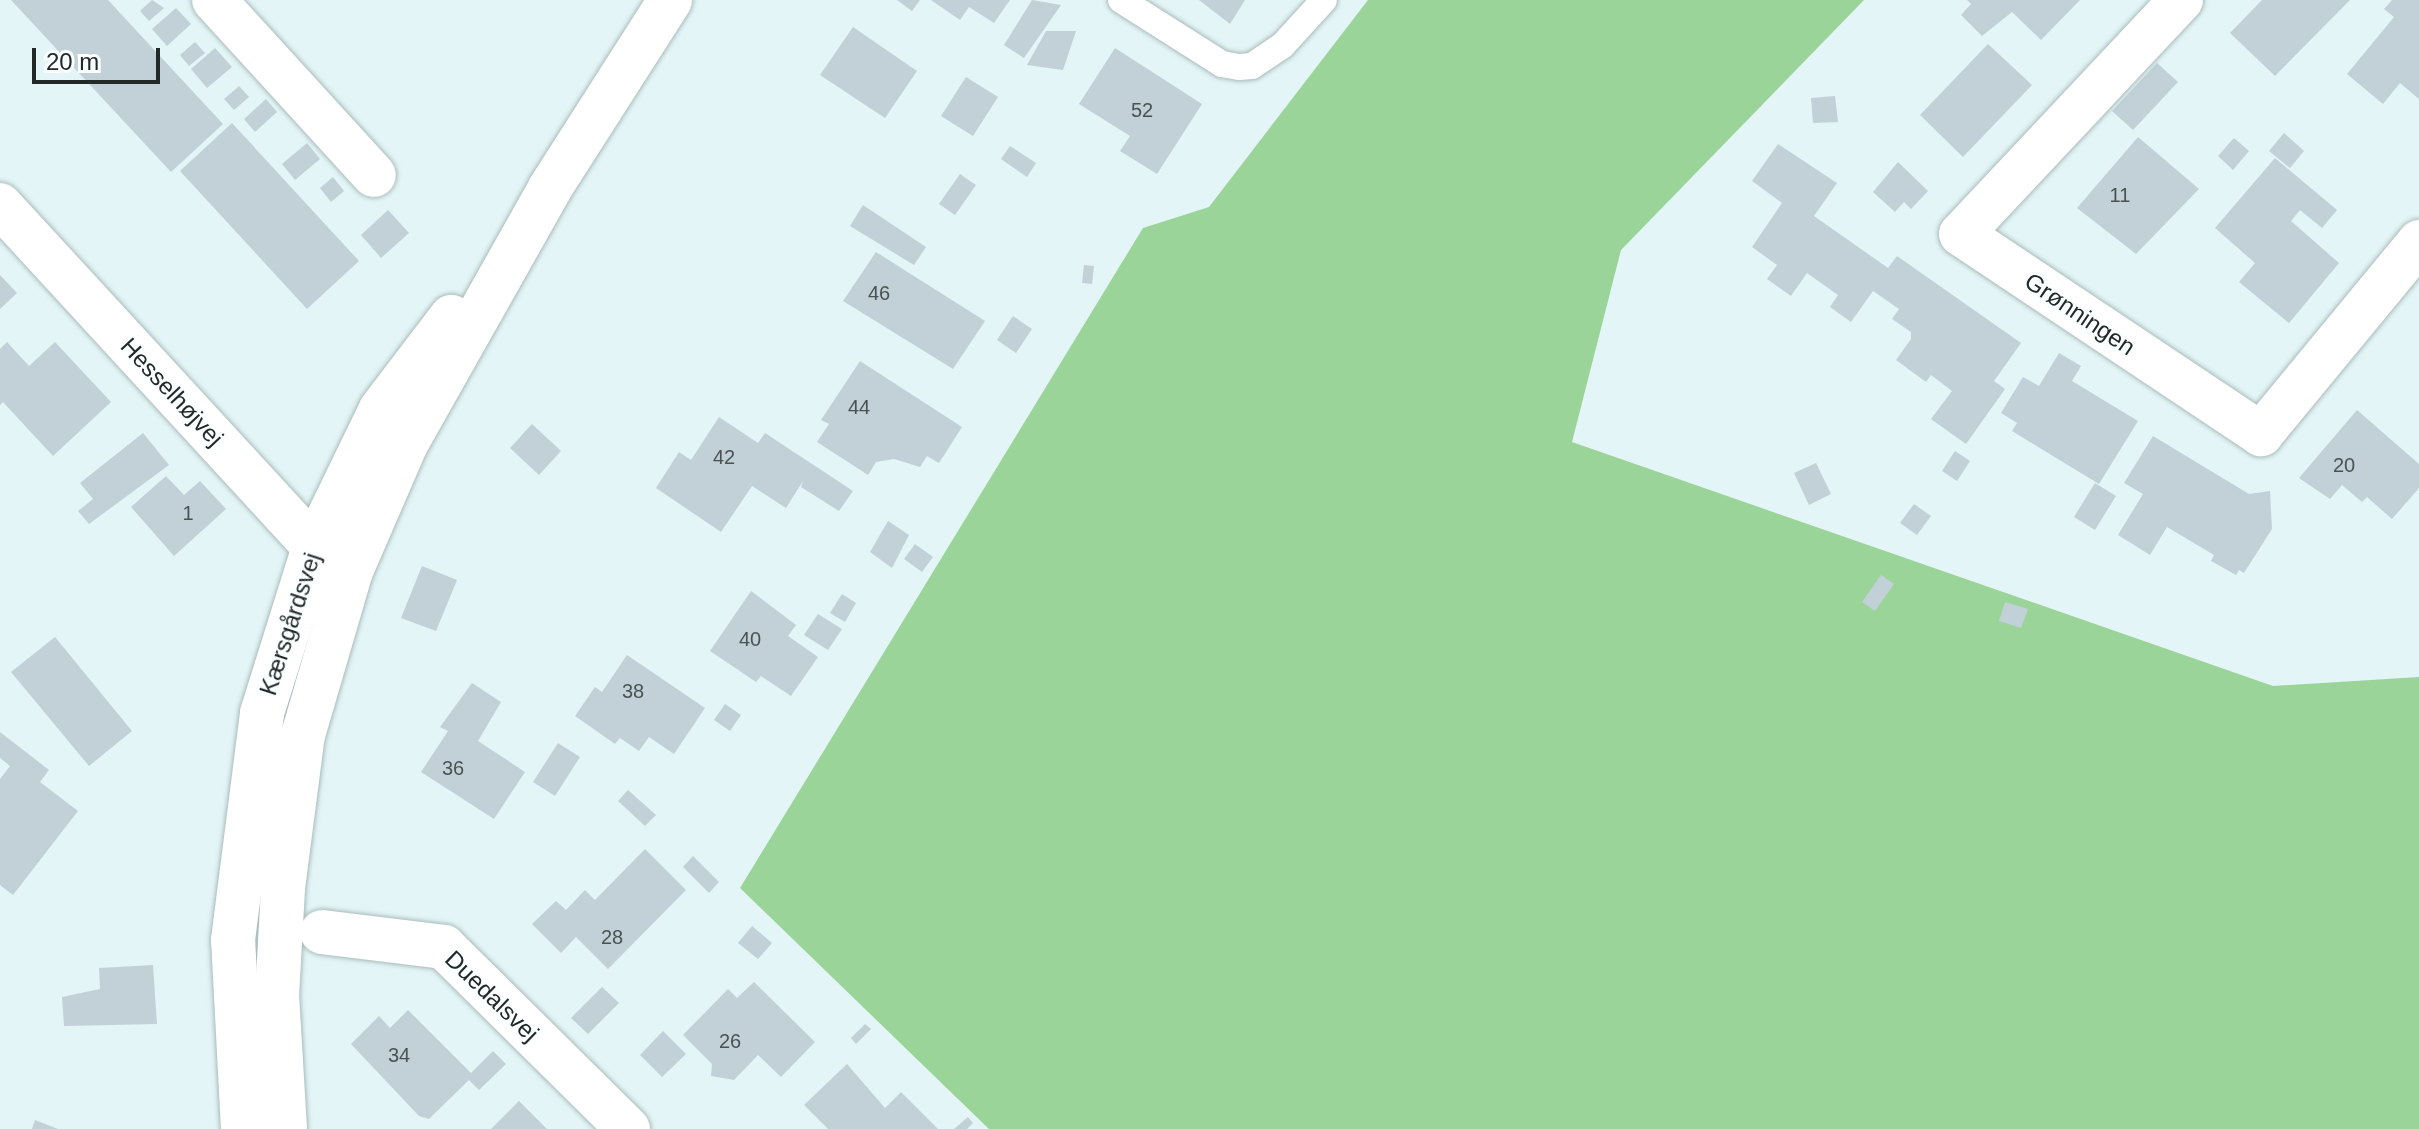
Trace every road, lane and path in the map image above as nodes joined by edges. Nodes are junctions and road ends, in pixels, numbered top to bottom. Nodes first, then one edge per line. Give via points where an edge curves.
1 (214, 0) edge
2 (670, 0) edge
3 (1121, 0) edge
4 (1324, 0) edge
5 (2181, 0) edge
6 (374, 175) dead end
7 (550, 188) junction
8 (0, 205) edge
9 (2419, 242) edge
10 (314, 547) junction
11 (351, 571) junction
12 (322, 932) dead end
13 (243, 1129) edge
14 (285, 1129) edge
15 (628, 1129) edge

1 - 6 street
2 - 7 street, Kærsgårdsvej
3 - 4 lane via 1222,64 1239,67 1252,66 1282,46
5 - 9 street, Grønningen via 1961,234 2261,434
7 - 10 street, Kærsgårdsvej via 381,409
7 - 11 street, Kærsgårdsvej via 406,444
8 - 10 street, Hesselhøjvej
10 - 11 street, Hesselhøjvej
10 - 13 street, Kærsgårdsvej via 262,713 244,834 233,940
11 - 14 street, Kærsgårdsvej via 303,735 283,888 277,996
12 - 15 street, Duedalsvej via 444,947

